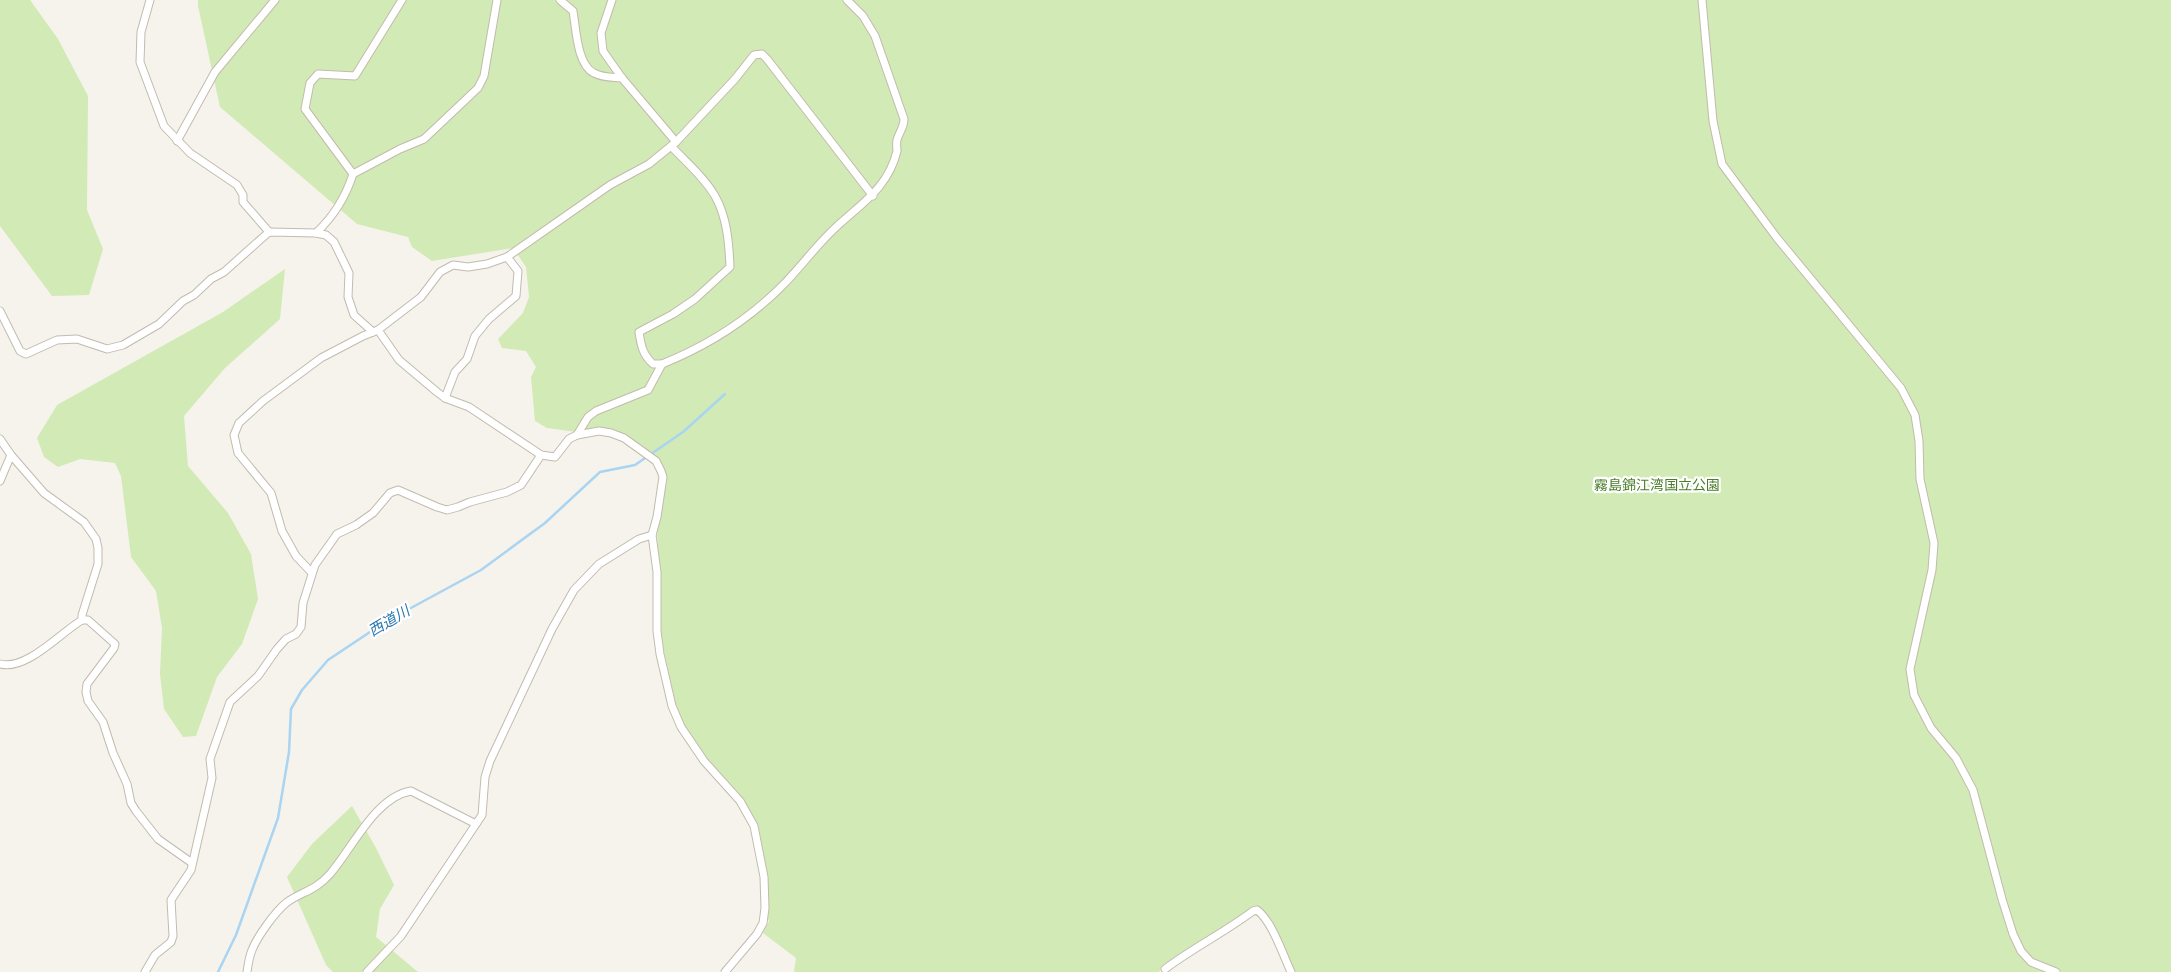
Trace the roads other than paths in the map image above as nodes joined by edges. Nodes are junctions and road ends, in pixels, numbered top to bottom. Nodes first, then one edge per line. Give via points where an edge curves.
1 (150, 0) edge
2 (275, 0) edge
3 (402, 0) edge
4 (497, 0) edge
5 (560, 0) edge
6 (612, 0) edge
7 (847, 0) edge
8 (1702, 0) edge
9 (622, 78) junction
10 (177, 141) junction
11 (674, 144) junction
12 (353, 174) junction
13 (873, 196) junction
14 (269, 232) junction
15 (316, 233) junction
16 (507, 256) junction
17 (0, 311) edge
18 (375, 331) junction
19 (662, 364) junction
20 (445, 398) junction
21 (577, 435) junction
22 (0, 439) edge
23 (11, 455) junction
24 (541, 455) junction
25 (0, 481) edge
26 (652, 535) junction
27 (312, 573) junction
28 (82, 620) junction
29 (0, 664) edge
30 (476, 824) junction
31 (192, 863) junction
32 (1165, 971) edge
33 (145, 972) edge
34 (247, 972) edge
35 (367, 972) edge
36 (725, 972) edge
37 (1291, 972) edge
38 (2056, 972) edge

1 - 10 street via 141,32 140,62 164,126
2 - 10 street via 214,72
3 - 12 street via 355,76 318,74 310,83 305,109
4 - 12 street via 484,76 478,88 424,139
5 - 9 street via 573,11 584,66 603,77
6 - 9 street via 601,33 604,51
7 - 13 street via 863,16 875,36 904,119 890,171
8 - 38 street via 1713,121 1722,164 1777,238 1901,388 1915,415 1920,479 1934,543 1932,570 1910,669 1914,695 1931,728 1956,758 1973,790 2002,899 2021,951 2030,962
9 - 11 street
10 - 14 street via 237,185 243,194 243,202
11 - 13 street via 752,57 762,54
11 - 16 street via 649,164 610,185
11 - 19 street via 715,195 722,211 730,267 695,299 639,332 645,356 653,364
12 - 15 street via 329,221
13 - 19 street via 834,230 782,287 728,331 690,353
14 - 15 street
14 - 17 street via 159,324 123,345 107,349 77,339 56,340 26,354 20,351
15 - 18 street via 326,235 334,242 349,273 348,297 354,315
16 - 18 street via 487,264 453,265 440,272 421,297
16 - 20 street via 518,271 516,296 475,336 467,359 455,372
18 - 20 street via 399,360
18 - 27 street via 321,358 263,401 236,428 238,453 271,494 282,532 296,556
19 - 21 street via 648,390 596,411 588,417
20 - 24 street via 469,407
21 - 24 street via 569,439 555,457
21 - 26 street via 599,431 611,433 624,438 656,461 663,478
22 - 23 street
23 - 25 street
23 - 28 street via 44,493 84,522 96,539 99,558
24 - 27 street via 521,485 447,510 398,490 390,493 373,513 337,534
26 - 30 street via 639,539 599,564 574,590 552,629 490,761 484,777 482,816
26 - 36 street via 657,572 657,631 672,706 704,761 740,801 754,826 764,877 763,923
27 - 31 street via 303,603 301,627 286,639 258,676 230,702 210,759 212,778
28 - 29 street via 27,658 10,666
28 - 31 street via 88,620 115,644 86,684 86,692 88,701 104,722 128,784 131,803 158,838
30 - 34 street via 411,791 400,794 370,818 332,872 318,886 290,901 276,914 252,948
30 - 35 street via 401,936
31 - 33 street via 186,881 170,900 171,942 156,955
32 - 37 street via 1190,950 1257,910 1276,939

